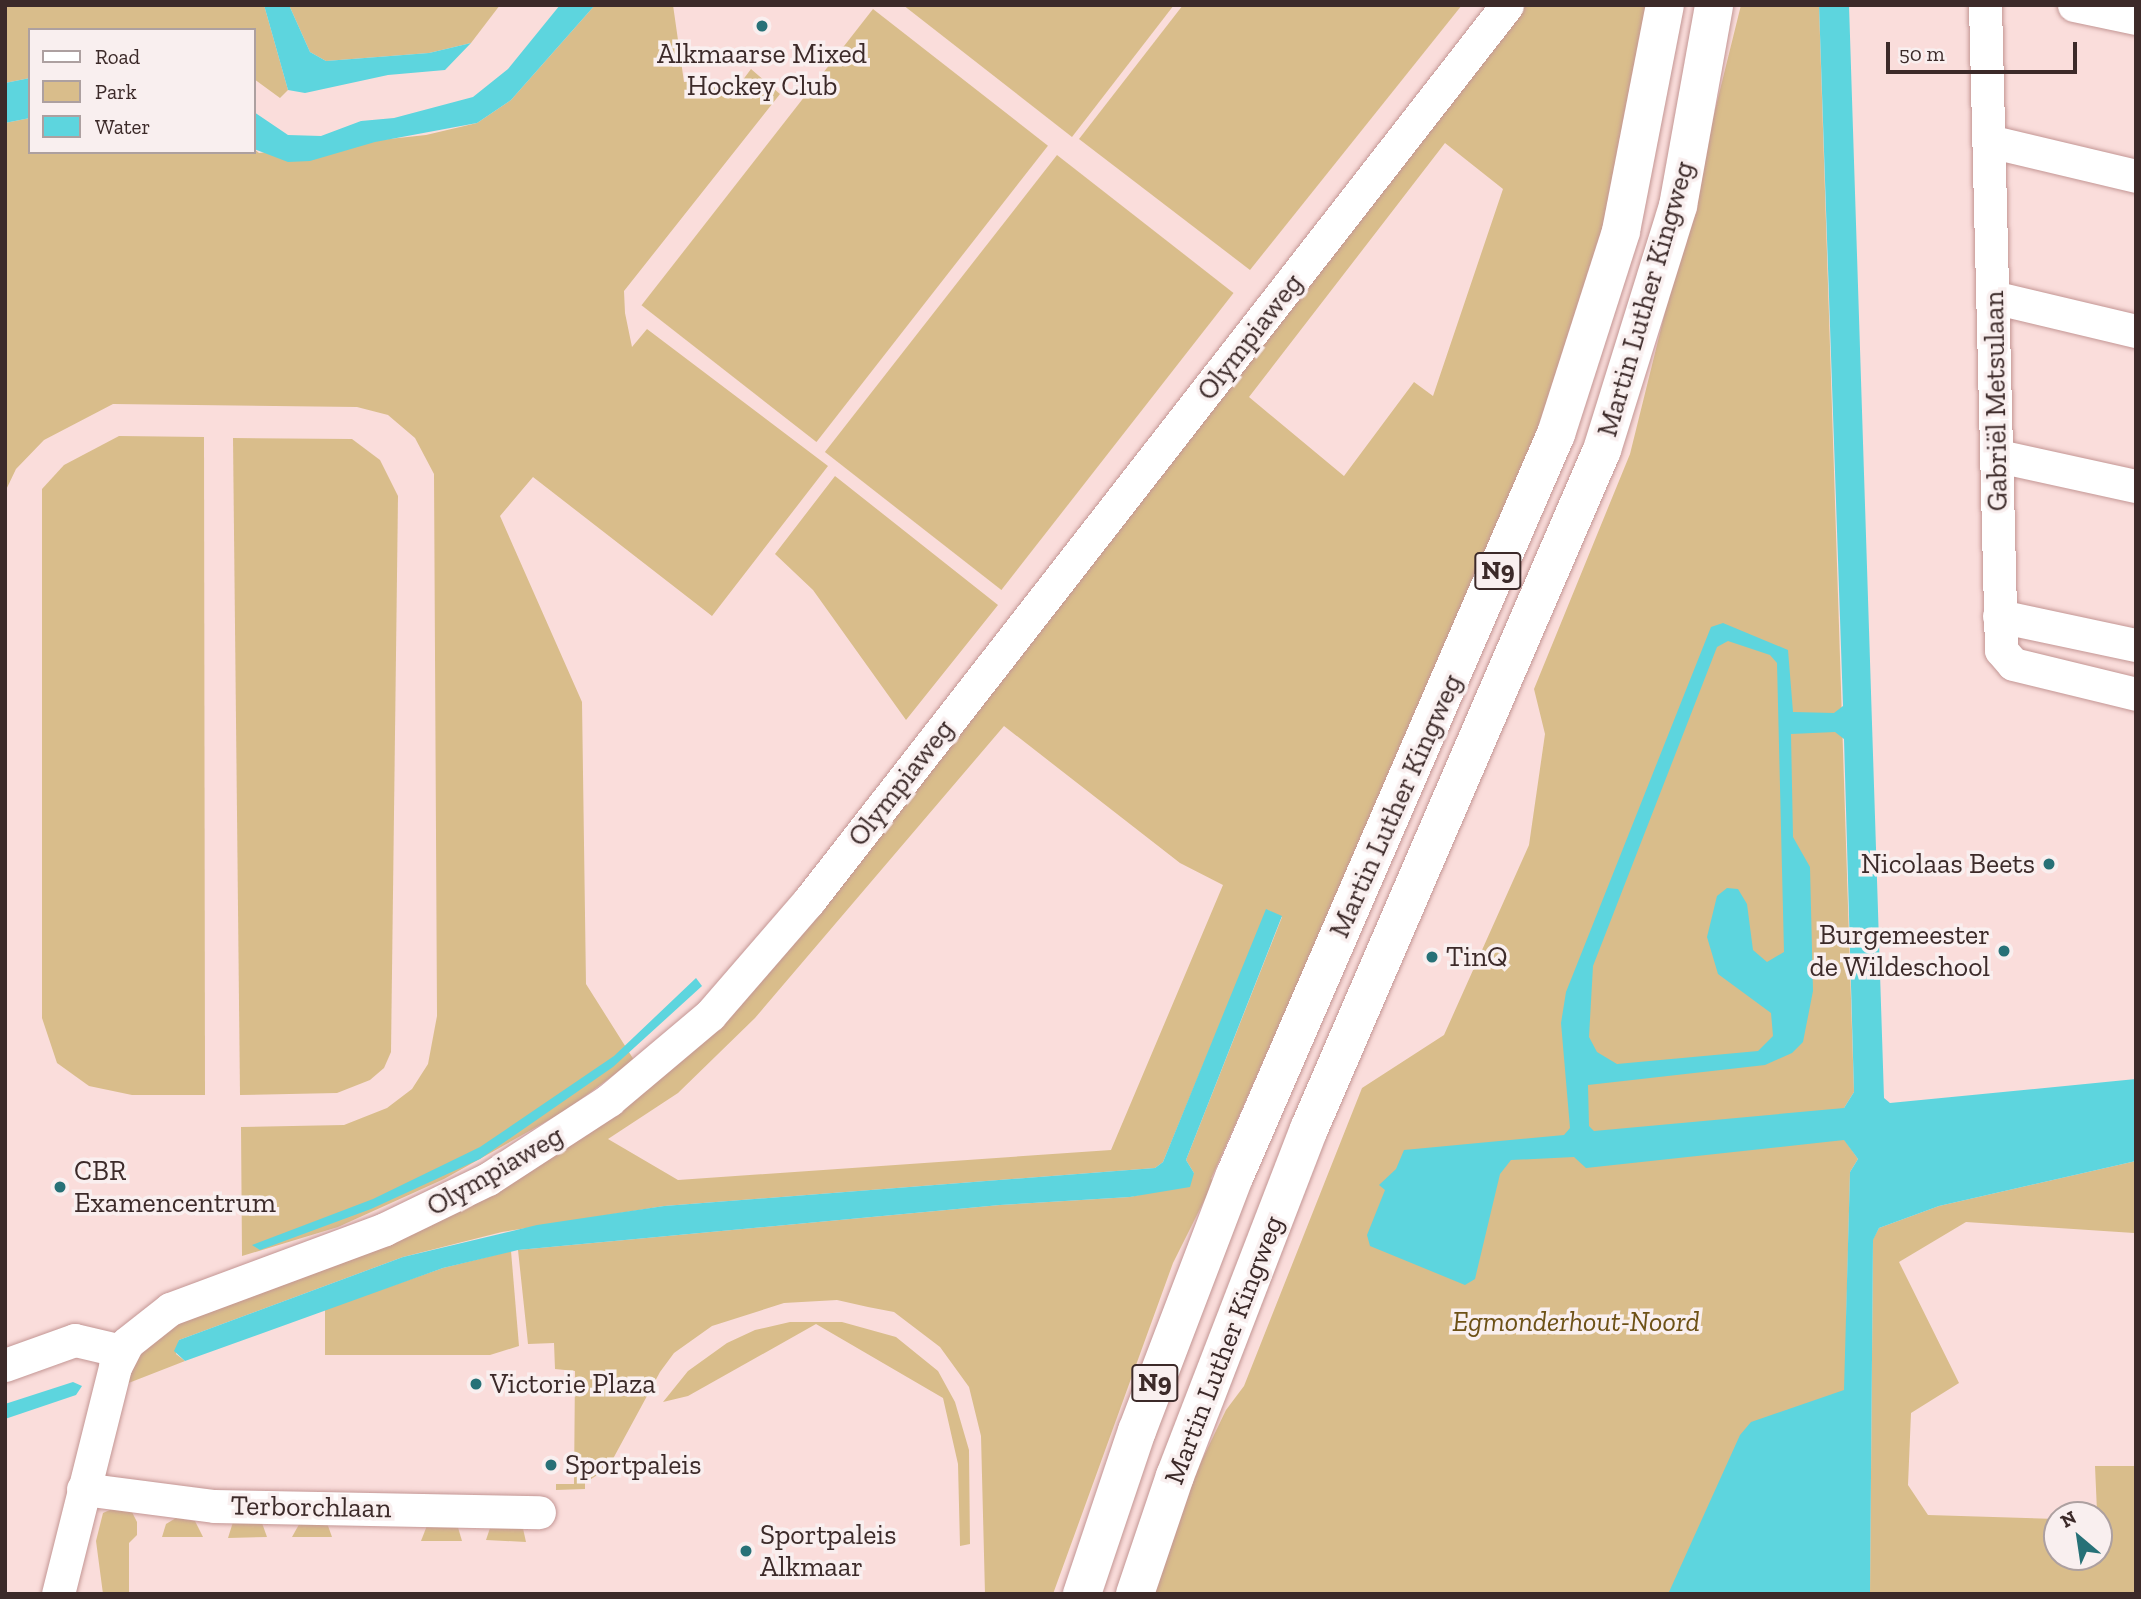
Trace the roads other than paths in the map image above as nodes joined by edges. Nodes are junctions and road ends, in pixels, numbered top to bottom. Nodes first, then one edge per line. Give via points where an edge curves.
1 (1507, 5) edge
2 (1665, 5) edge
3 (1714, 5) edge
4 (1985, 5) edge
5 (2074, 5) edge
6 (2136, 18) edge
7 (1989, 141) junction
8 (2136, 176) edge
9 (1993, 297) junction
10 (2136, 331) edge
11 (1998, 456) junction
12 (2136, 486) edge
13 (1999, 617) junction
14 (2136, 645) edge
15 (2136, 694) edge
16 (1487, 724) junction
17 (1478, 804) dead end
18 (1370, 1049) dead end
19 (1309, 1129) junction
20 (122, 1351) junction
21 (5, 1365) edge
22 (83, 1489) junction
23 (539, 1512) dead end
24 (58, 1594) edge
25 (1082, 1594) edge
26 (1135, 1594) edge

1 - 20 street, Olympiaweg via 817,891 710,1015 609,1100 488,1179 385,1230 170,1309
2 - 25 highway, Martin Luther Kingweg / N9 via 1621,231 1556,433 1235,1175 1137,1431
3 - 16 highway, Martin Luther Kingweg / N9 via 1678,206 1648,311 1602,450
4 - 7 street, Gabriël Metsulaan
5 - 6 street
7 - 8 street
7 - 9 street, Gabriël Metsulaan
9 - 10 street
9 - 11 street, Gabriël Metsulaan
11 - 12 street
11 - 13 street, Gabriël Metsulaan
13 - 14 street
13 - 15 street, Gabriël Metsulaan via 1999,643 2008,662
16 - 17 highway, N9
16 - 19 highway, Martin Luther Kingweg / N9
18 - 19 highway, N9
19 - 26 highway, Martin Luther Kingweg / N9 via 1185,1450
20 - 21 street via 75,1340
20 - 22 street
22 - 23 street, Terborchlaan via 214,1506
22 - 24 street

